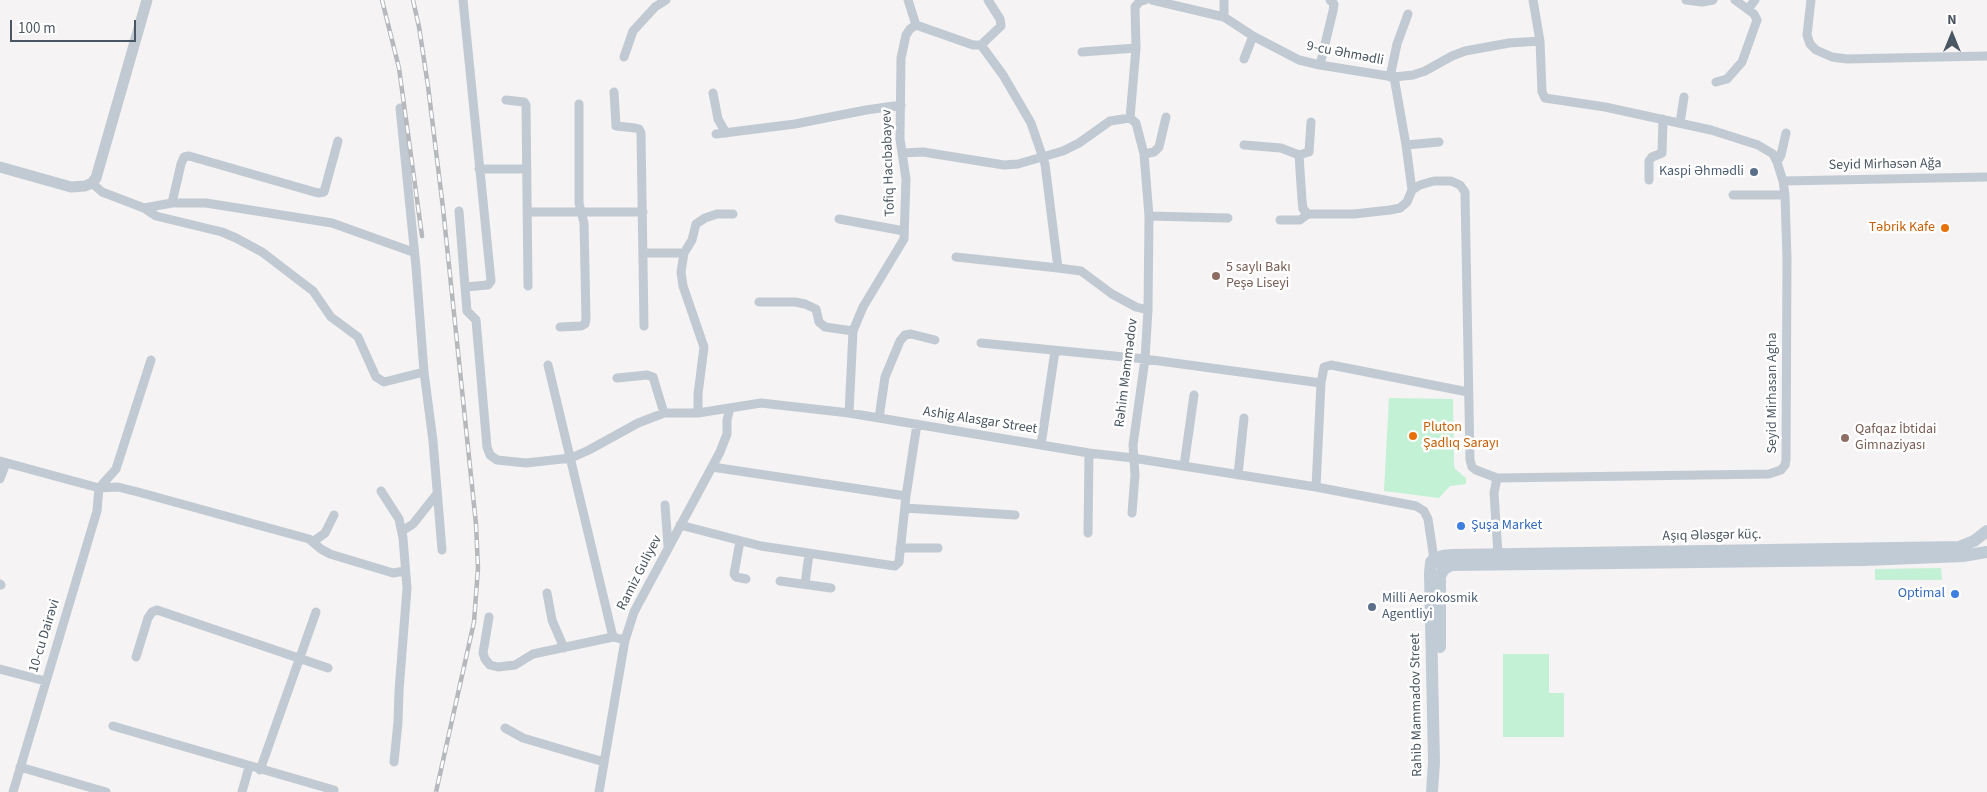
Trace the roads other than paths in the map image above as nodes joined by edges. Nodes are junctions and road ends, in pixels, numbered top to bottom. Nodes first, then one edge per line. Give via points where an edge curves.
1 (147, 0) edge
2 (463, 0) edge
3 (666, 0) edge
4 (908, 0) edge
5 (988, 0) edge
6 (1145, 0) edge
7 (1152, 0) edge
8 (1224, 0) edge
9 (1330, 0) edge
10 (1533, 0) edge
11 (1686, 0) edge
12 (1713, 0) edge
13 (1734, 0) edge
14 (1755, 0) edge
15 (1811, 0) edge
16 (1164, 1) edge
17 (1748, 10) junction
18 (1408, 14) dead end
19 (1224, 17) junction
20 (916, 25) junction
21 (1253, 36) junction
22 (1540, 41) junction
23 (981, 45) junction
24 (1136, 48) junction
25 (1082, 52) dead end
26 (1987, 56) edge
27 (624, 57) dead end
28 (1244, 59) dead end
29 (1320, 65) junction
30 (1392, 77) junction
31 (1716, 82) dead end
32 (614, 92) dead end
33 (713, 93) dead end
34 (1684, 96) dead end
35 (506, 100) dead end
36 (579, 104) dead end
37 (901, 105) junction
38 (400, 108) dead end
39 (1166, 117) dead end
40 (1130, 118) junction
41 (1662, 119) junction
42 (1311, 122) dead end
43 (1680, 123) junction
44 (726, 132) junction
45 (1786, 133) dead end
46 (716, 134) dead end
47 (338, 142) dead end
48 (1439, 142) dead end
49 (1244, 145) dead end
50 (1406, 145) junction
51 (902, 153) junction
52 (1144, 154) junction
53 (1300, 155) junction
54 (1044, 157) junction
55 (1778, 162) junction
56 (0, 167) edge
57 (480, 169) junction
58 (527, 169) junction
59 (1987, 177) edge
60 (1648, 180) dead end
61 (1783, 181) junction
62 (92, 183) junction
63 (1412, 190) junction
64 (1733, 195) dead end
65 (1785, 195) junction
66 (172, 202) junction
67 (144, 208) junction
68 (459, 210) dead end
69 (527, 212) junction
70 (582, 212) junction
71 (643, 212) junction
72 (733, 214) dead end
73 (1308, 214) junction
74 (1149, 216) junction
75 (1228, 218) dead end
76 (839, 220) dead end
77 (1280, 220) dead end
78 (904, 231) junction
79 (413, 252) junction
80 (643, 253) junction
81 (684, 253) junction
82 (956, 257) dead end
83 (1058, 268) junction
84 (528, 286) dead end
85 (465, 287) junction
86 (759, 302) dead end
87 (1148, 310) junction
88 (644, 326) dead end
89 (560, 327) dead end
90 (853, 331) junction
91 (935, 340) dead end
92 (981, 343) dead end
93 (1055, 351) junction
94 (1145, 358) junction
95 (151, 360) dead end
96 (548, 365) dead end
97 (424, 372) junction
98 (617, 378) dead end
99 (1321, 383) junction
100 (1468, 392) junction
101 (1194, 395) dead end
102 (730, 408) junction
103 (664, 413) junction
104 (698, 413) junction
105 (849, 413) junction
106 (879, 418) junction
107 (1244, 418) dead end
108 (917, 424) junction
109 (1041, 445) junction
110 (1089, 453) junction
111 (571, 458) junction
112 (1133, 458) junction
113 (3, 462) edge
114 (1184, 466) junction
115 (712, 467) junction
116 (1238, 475) junction
117 (1497, 478) junction
118 (0, 479) edge
119 (1316, 487) junction
120 (99, 488) junction
121 (381, 491) dead end
122 (436, 495) junction
123 (906, 496) junction
124 (665, 505) dead end
125 (904, 508) junction
126 (1132, 513) dead end
127 (1015, 514) dead end
128 (334, 515) dead end
129 (680, 526) junction
130 (402, 531) junction
131 (1987, 531) edge
132 (1088, 533) dead end
133 (314, 541) junction
134 (740, 541) junction
135 (668, 546) junction
136 (900, 548) junction
137 (938, 548) dead end
138 (442, 550) dead end
139 (1987, 552) edge
140 (809, 554) junction
141 (1963, 556) junction
142 (1434, 559) junction
143 (1498, 559) junction
144 (1987, 560) edge
145 (1445, 568) junction
146 (405, 571) junction
147 (746, 579) dead end
148 (780, 581) dead end
149 (805, 584) junction
150 (830, 588) dead end
151 (548, 593) dead end
152 (316, 612) dead end
153 (489, 617) dead end
154 (613, 637) junction
155 (625, 640) junction
156 (564, 648) junction
157 (136, 657) dead end
158 (301, 658) junction
159 (328, 668) dead end
160 (0, 670) edge
161 (46, 681) junction
162 (113, 726) dead end
163 (505, 728) dead end
164 (394, 762) dead end
165 (604, 762) junction
166 (250, 767) junction
167 (20, 768) junction
168 (260, 770) junction
169 (1437, 775) junction
170 (334, 790) dead end
171 (13, 792) edge
172 (106, 792) edge
173 (242, 792) edge
174 (600, 792) edge
175 (1432, 792) edge
176 (1438, 792) edge

1 - 62 street
2 - 57 street
3 - 27 street via 632,31
4 - 20 street
5 - 23 street via 1001,26
6 - 24 street via 1135,7
7 - 16 street, 9-cu Əhmədli
8 - 19 street
9 - 29 street via 1334,4 1333,11
10 - 22 street
11 - 12 street
13 - 17 street
14 - 17 street
15 - 26 street via 1807,35 1810,44 1832,57
16 - 19 street, 9-cu Əhmədli
17 - 31 street via 1757,20 1742,62 1727,79
18 - 30 street via 1397,44
19 - 21 street, 9-cu Əhmədli
20 - 23 street
20 - 37 street, Tofiq Hacıbabayev via 906,35 902,48
21 - 28 street
21 - 29 street, 9-cu Əhmədli via 1286,54
22 - 30 street, 9-cu Əhmədli via 1466,51 1425,71
22 - 41 street via 1545,98
23 - 54 street via 1031,123
24 - 25 street
24 - 40 street
29 - 30 street, 9-cu Əhmədli
30 - 50 street
32 - 71 street via 616,126 639,129 641,133
33 - 44 street via 718,119
34 - 43 street
35 - 58 street via 526,104
36 - 70 street via 579,202
37 - 44 street via 795,124
37 - 51 street, Tofiq Hacıbabayev
38 - 79 street
39 - 52 street via 1159,147
40 - 52 street via 1136,123
40 - 54 street via 1110,122 1071,147
41 - 43 street
41 - 60 street via 1662,153 1649,161
42 - 53 street via 1309,152
43 - 55 street via 1758,145 1773,154
44 - 46 street
45 - 55 street
47 - 66 street via 324,192 318,193 189,156 184,157 181,164
48 - 50 street
49 - 53 street via 1281,148
50 - 63 street
51 - 54 street via 922,152 1004,165
51 - 78 street, Tofiq Hacıbabayev via 906,179
52 - 74 street
53 - 73 street via 1303,209
54 - 83 street
55 - 61 street, Seyid Mirhasan Agha
56 - 62 street via 71,187
57 - 58 street
57 - 85 street via 491,281 485,286
58 - 69 street
59 - 61 street, Seyid Mirhəsən Ağa
61 - 65 street, Seyid Mirhasan Agha
62 - 67 street via 102,192
63 - 73 street via 1400,208 1354,214
63 - 100 street, Seyid Mirhasan Agha via 1434,181 1451,181 1465,192
64 - 65 street
65 - 117 street, Seyid Mirhasan Agha via 1788,297 1786,460 1781,470 1769,474
66 - 67 street
66 - 79 street via 206,203 332,223
67 - 97 street via 156,216 222,232 262,252 313,292 331,317 358,337 376,378 384,382
68 - 85 street
69 - 70 street
69 - 84 street
70 - 71 street
70 - 89 street via 586,319 581,326
71 - 80 street
72 - 81 street via 717,214 696,224
73 - 77 street via 1300,220
74 - 75 street
74 - 87 street
76 - 78 street
78 - 90 street, Tofiq Hacıbabayev via 904,239 863,307
79 - 97 street
80 - 81 street
80 - 88 street
81 - 104 street via 683,286 704,348
82 - 83 street, Rəhim Məmmədov
83 - 87 street, Rəhim Məmmədov via 1082,271 1112,294
85 - 111 street, Ashig Alasgar Street via 467,311 476,320 490,455 503,461 526,463
86 - 90 street via 806,304 816,309 821,325
87 - 94 street, Rəhim Məmmədov
90 - 105 street, Tofiq Hacıbabayev
91 - 106 street via 911,334 900,341 886,378
92 - 93 street
93 - 94 street
93 - 109 street
94 - 99 street
94 - 112 street, Rəhim Məmmədov
95 - 120 street via 116,469
96 - 111 street
97 - 122 street
98 - 103 street via 653,377
99 - 100 street via 1324,367 1331,365
99 - 119 street
100 - 117 street, Seyid Mirhasan Agha via 1470,460 1476,470
101 - 114 street
102 - 104 street, Ashig Alasgar Street
102 - 105 street, Ashig Alasgar Street via 761,402
102 - 115 street, Ramiz Guliyev via 727,434
103 - 104 street, Ashig Alasgar Street
103 - 111 street, Ashig Alasgar Street
105 - 106 street, Ashig Alasgar Street
106 - 108 street, Ashig Alasgar Street
107 - 116 street
108 - 109 street, Ashig Alasgar Street
108 - 123 street
109 - 110 street, Ashig Alasgar Street
110 - 112 street, Ashig Alasgar Street
110 - 132 street
111 - 154 street
112 - 114 street, Ashig Alasgar Street
112 - 126 street, Rəhim Məmmədov
113 - 118 street
113 - 120 street
114 - 116 street, Ashig Alasgar Street
115 - 123 street
115 - 129 street, Ramiz Guliyev
116 - 119 street, Ashig Alasgar Street
117 - 143 street via 1494,493
119 - 142 street, Ashig Alasgar Street via 1422,509 1428,519
120 - 133 street via 118,487
120 - 161 street, 10-cu Dairəvi via 97,511
121 - 130 street via 399,519
122 - 130 street via 413,524
122 - 138 street
123 - 125 street
124 - 135 street
125 - 127 street
125 - 136 street
128 - 133 street via 324,534
129 - 134 street
129 - 135 street, Ramiz Guliyev
130 - 146 street
131 - 143 main road, Aşıq Ələsgər küç. via 1959,547
133 - 146 street via 330,554 393,573
134 - 140 street
134 - 147 street via 734,574
135 - 155 street, Ramiz Guliyev via 641,596
136 - 137 street
136 - 140 street via 899,562 895,566
139 - 141 main road, Aşıq Ələsgər küç.
140 - 149 street
141 - 143 main road, Aşıq Ələsgər küç. via 1865,560
141 - 144 main road
142 - 143 main road, Aşıq Ələsgər küç. via 1443,556
142 - 145 street
142 - 169 main road, Rahib Mammadov Street via 1430,568
143 - 145 main road, Aşıq Ələsgər küç.
145 - 169 main road, Rahib Mammadov Street via 1440,581
146 - 164 street via 407,588
148 - 149 street
149 - 150 street
151 - 156 street via 552,620
152 - 158 street
153 - 156 street via 484,653 490,664 505,668 533,654
154 - 155 street
154 - 156 street
155 - 165 street, Ramiz Guliyev
157 - 158 street via 148,618 157,610
158 - 159 street
158 - 168 street
160 - 161 street
161 - 167 street, 10-cu Dairəvi
162 - 166 street
163 - 165 street via 523,738
165 - 174 street, Ramiz Guliyev
166 - 168 street
166 - 173 street
167 - 171 street, 10-cu Dairəvi
167 - 172 street
168 - 170 street
169 - 175 main road, Rahib Mammadov Street
169 - 176 main road, Rahib Mammadov Street

